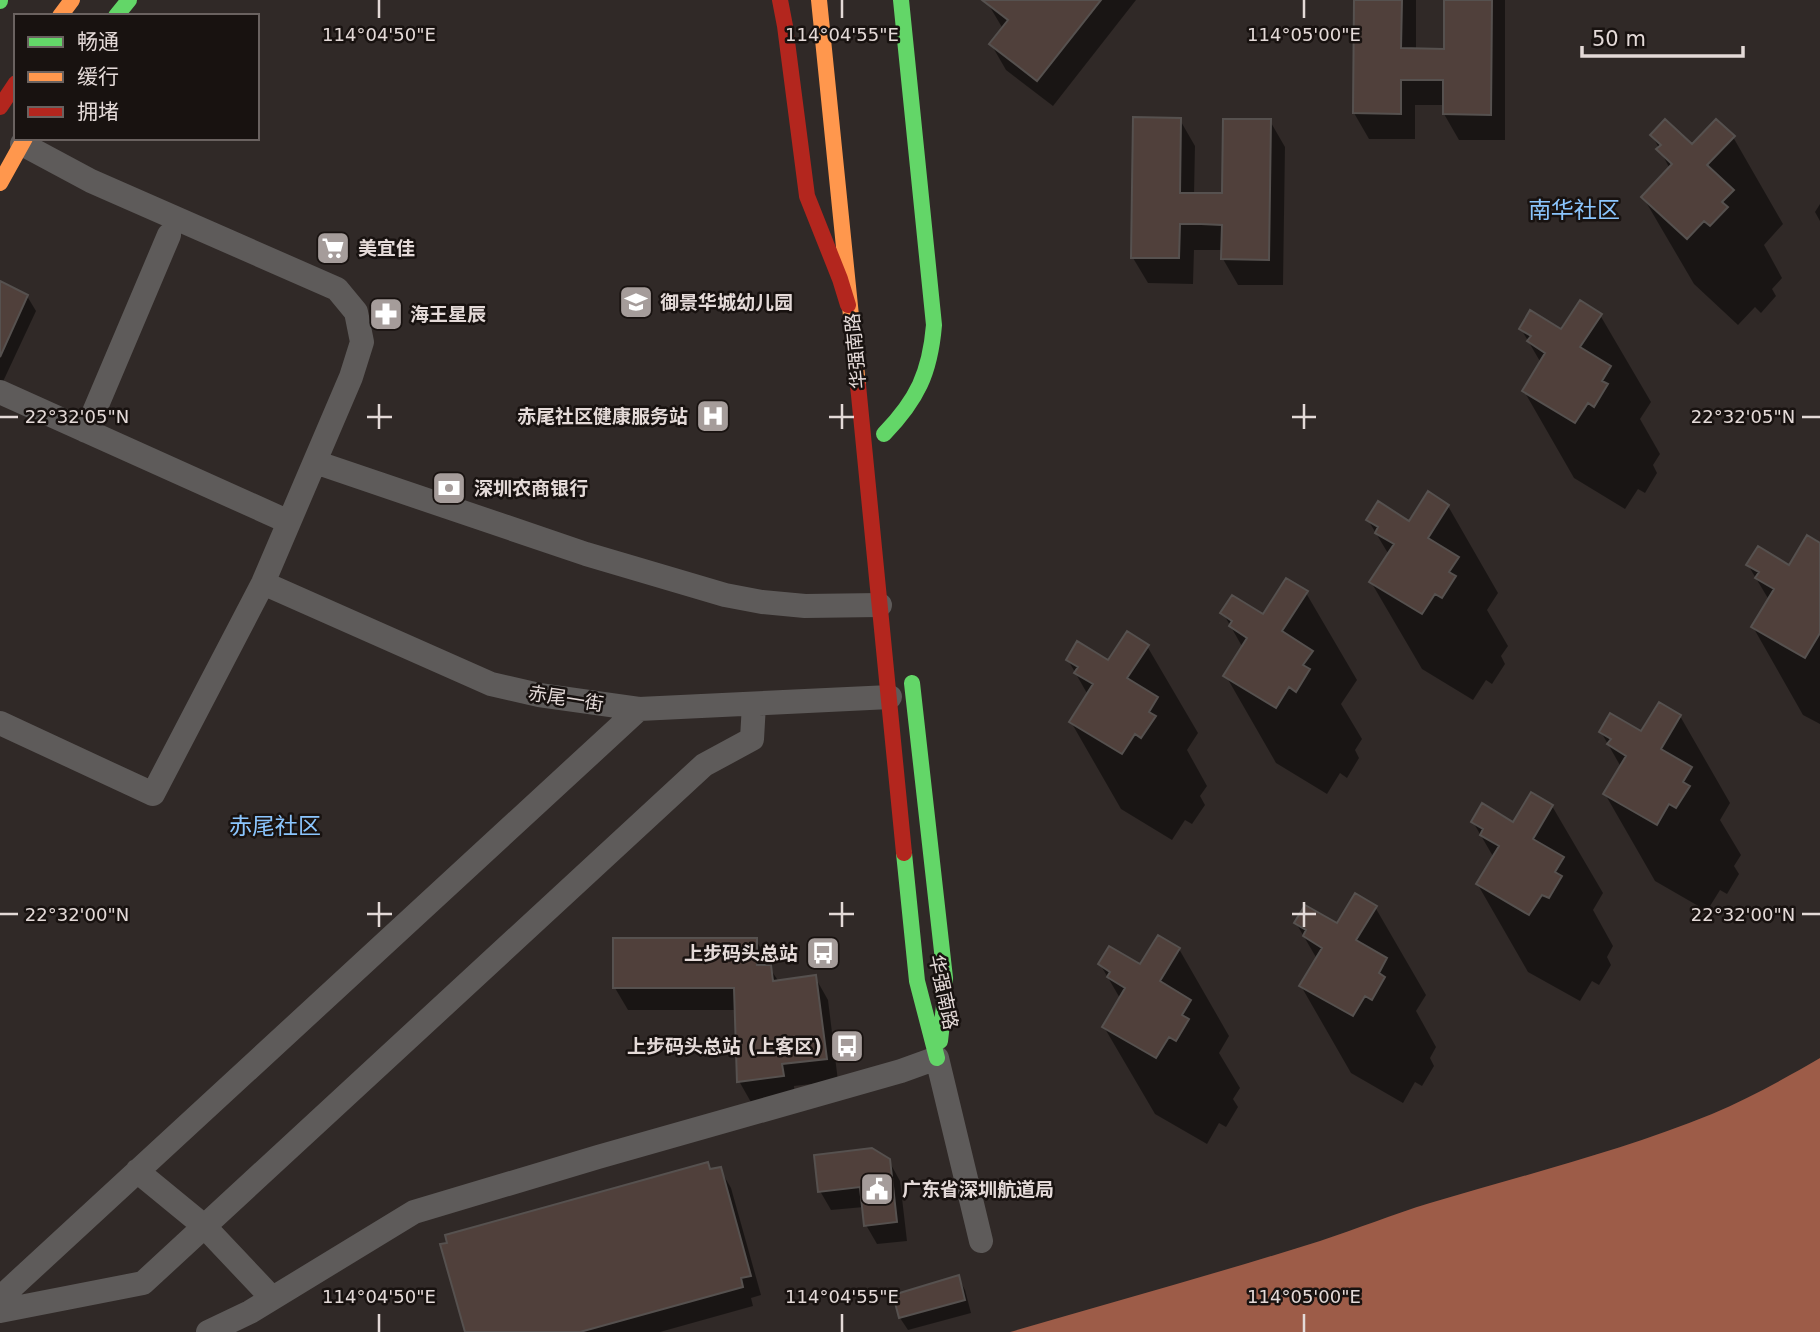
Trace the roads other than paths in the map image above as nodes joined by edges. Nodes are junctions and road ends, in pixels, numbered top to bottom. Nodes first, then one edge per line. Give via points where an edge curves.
1 (129, 0) edge
2 (779, 0) edge
3 (819, 0) edge
4 (901, 0) edge
5 (118, 14) edge
6 (14, 86) edge
7 (0, 107) edge
8 (24, 141) edge
9 (0, 183) edge
10 (169, 235) dead end
11 (848, 305) junction
12 (0, 392) edge
13 (897, 394) dead end
14 (882, 407) dead end
15 (86, 431) junction
16 (885, 441) junction
17 (315, 462) junction
18 (289, 522) junction
19 (263, 583) junction
20 (880, 605) junction
21 (910, 667) dead end
22 (890, 697) junction
23 (754, 704) junction
24 (639, 709) junction
25 (0, 723) edge
26 (937, 1058) junction
27 (137, 1171) junction
28 (204, 1226) junction
29 (981, 1241) dead end
30 (0, 1298) edge
31 (272, 1298) junction
32 (0, 1311) edge
33 (208, 1332) edge

1 - 5 main road
2 - 11 main road via 807,196
3 - 11 main road, 华强南路
4 - 16 main road via 934,325 928,370 919,392
6 - 7 main road
8 - 9 main road
8 - 17 street via 91,181 337,289 356,312 362,342
10 - 15 street
11 - 20 main road, 华强南路
12 - 15 street
13 - 16 main road
14 - 16 main road, 华强南路
15 - 18 street
17 - 18 street
17 - 20 street via 586,554 725,595 805,606
18 - 19 street
19 - 24 street, 赤尾一街 via 491,684
19 - 25 street via 153,794
20 - 22 main road, 华强南路
21 - 26 main road, 华强南路 via 946,978
22 - 23 street, 赤尾一街
22 - 26 main road, 华强南路 via 917,981
23 - 24 street, 赤尾一街
23 - 28 street via 752,739 704,765
24 - 27 street
26 - 29 street
26 - 31 street via 414,1212
27 - 28 street
27 - 30 street
28 - 31 street
28 - 32 street via 143,1283
31 - 33 street

